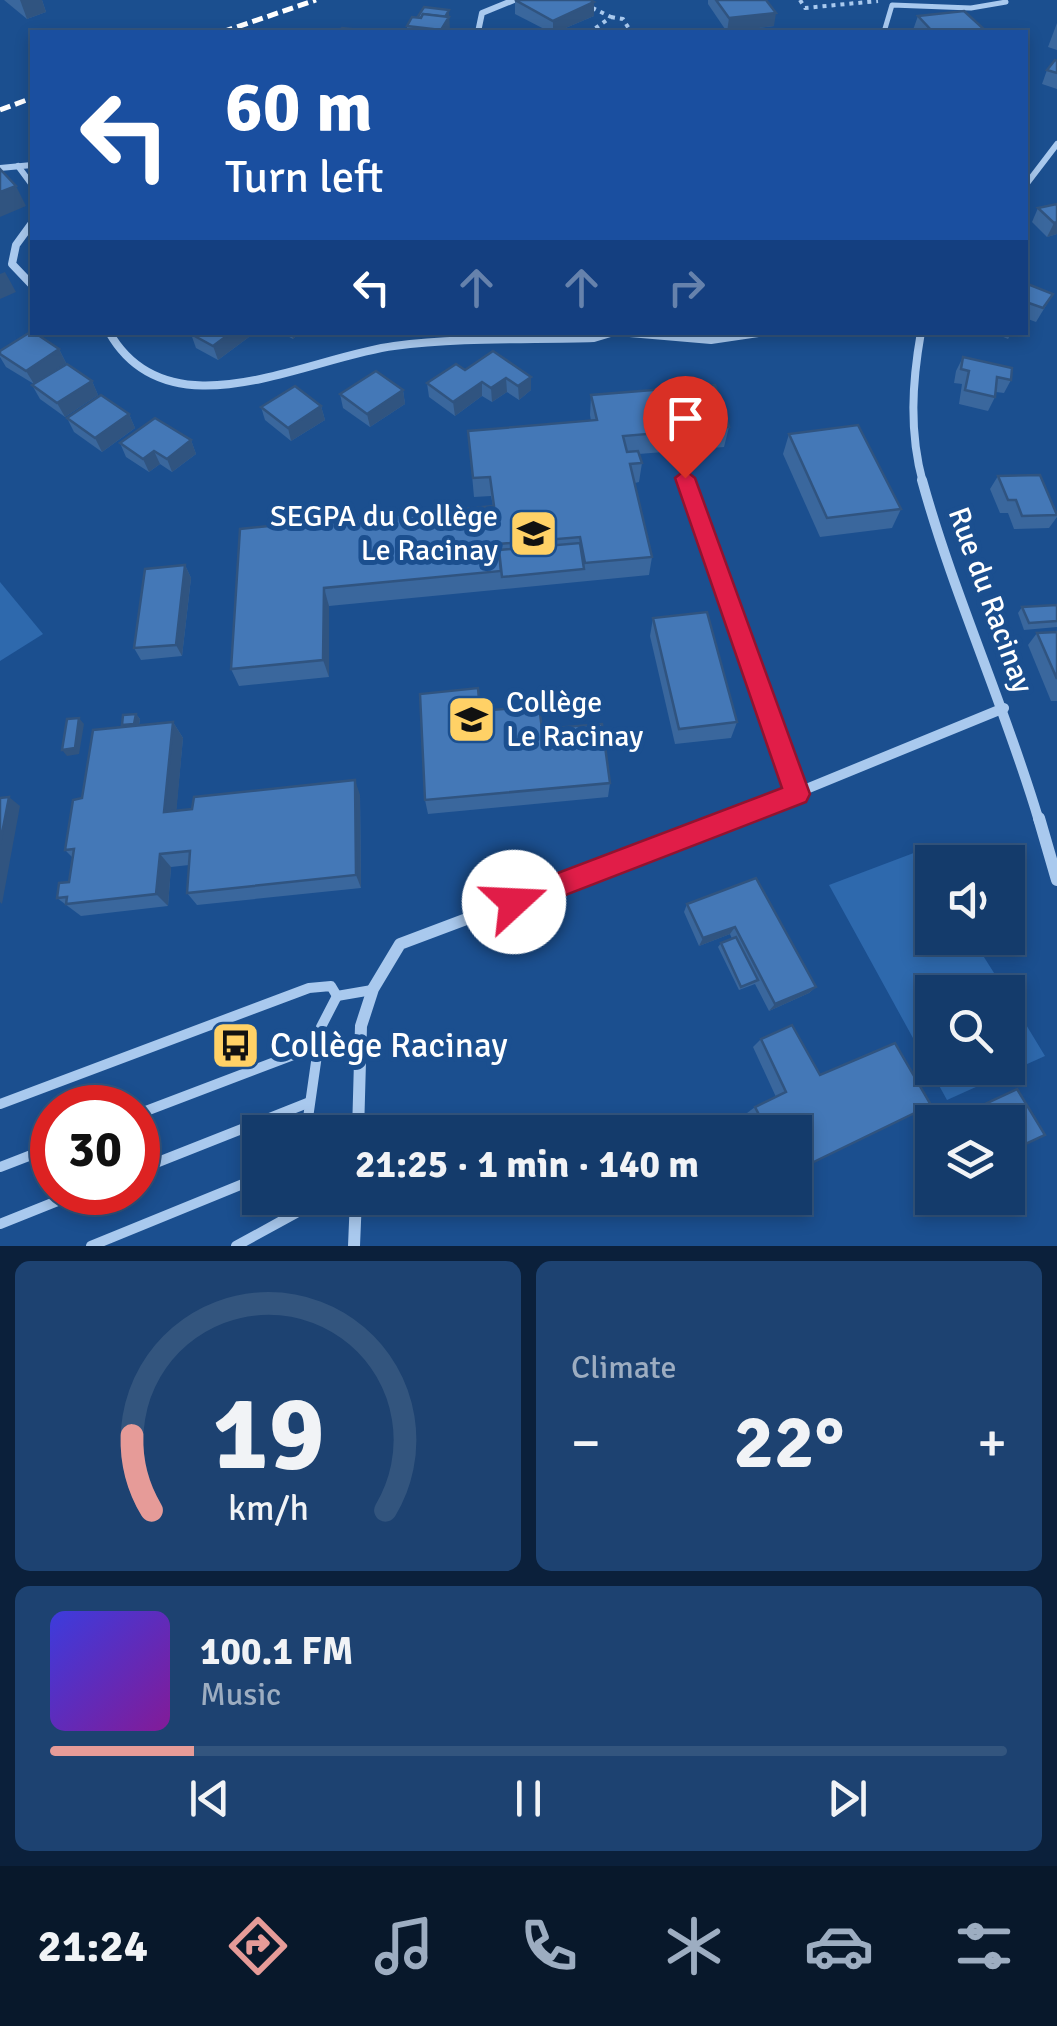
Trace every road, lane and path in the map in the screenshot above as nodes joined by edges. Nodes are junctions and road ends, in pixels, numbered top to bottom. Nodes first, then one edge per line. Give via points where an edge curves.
1 (514, 0) edge
2 (576, 0) edge
3 (800, 0) edge
4 (886, 0) edge
5 (1006, 2) dead end
6 (611, 17) junction
7 (478, 30) edge
8 (593, 30) edge
9 (630, 30) edge
10 (885, 30) edge
11 (1057, 144) edge
12 (30, 165) edge
13 (18, 166) junction
14 (0, 168) edge
15 (1028, 182) edge
16 (30, 183) edge
17 (30, 226) edge
18 (30, 283) edge
19 (111, 335) edge
20 (605, 335) edge
21 (646, 335) edge
22 (740, 335) edge
23 (919, 335) edge
24 (685, 478) dead end
25 (1004, 708) junction
26 (797, 794) junction
27 (1057, 880) edge
28 (373, 990) junction
29 (338, 996) junction
30 (317, 1046) junction
31 (310, 1102) junction
32 (0, 1104) edge
33 (160, 1106) edge
34 (308, 1115) edge
35 (358, 1115) edge
36 (30, 1155) edge
37 (160, 1161) edge
38 (0, 1167) edge
39 (242, 1184) edge
40 (30, 1212) edge
41 (292, 1215) edge
42 (355, 1215) edge
43 (0, 1224) edge
44 (91, 1246) edge
45 (236, 1246) edge
46 (354, 1246) edge

1 - 7 street via 482,13
2 - 6 path
3 - 4 path via 806,8
5 - 10 lane via 971,8 892,5
6 - 8 path
6 - 9 path
11 - 15 street
12 - 13 street
13 - 14 street
13 - 16 street
17 - 18 street via 12,264
19 - 20 street via 125,355 167,380 212,386 253,383 391,346
21 - 22 street
23 - 25 street, Rue du Racinay via 910,388 915,446 931,510
24 - 26 lane
25 - 26 street
25 - 27 street, Rue du Racinay
26 - 28 street via 400,944
28 - 29 lane
28 - 35 street via 361,1026
29 - 30 lane
29 - 32 lane via 330,986 309,988
30 - 31 lane
30 - 33 lane
31 - 34 lane
31 - 37 lane
36 - 38 lane
39 - 44 lane
40 - 43 lane
41 - 45 lane
42 - 46 street

